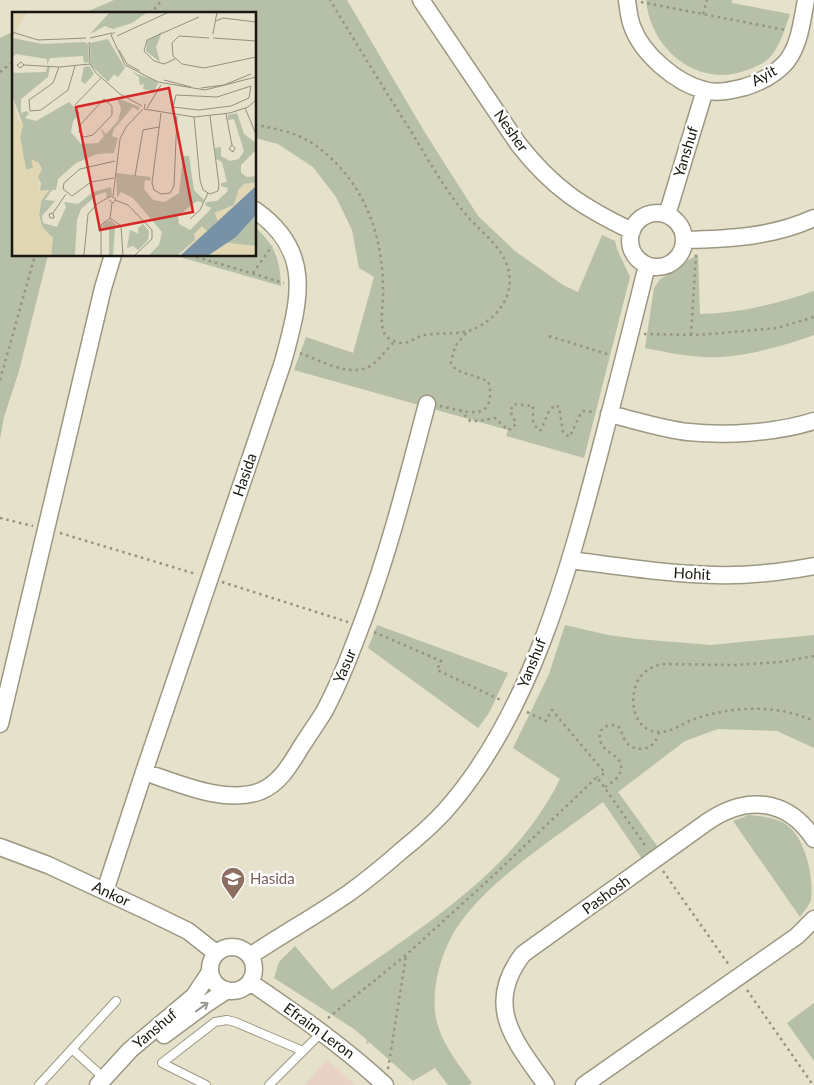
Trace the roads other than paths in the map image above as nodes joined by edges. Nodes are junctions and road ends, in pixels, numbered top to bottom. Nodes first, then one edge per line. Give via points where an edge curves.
1 (421, 0) edge
2 (806, 0) edge
3 (634, 1) edge
4 (705, 90) junction
5 (256, 211) edge
6 (667, 214) junction
7 (814, 218) edge
8 (632, 231) junction
9 (690, 240) junction
10 (113, 256) edge
11 (648, 265) junction
12 (427, 404) road end
13 (609, 414) junction
14 (814, 421) edge
15 (570, 560) junction
16 (814, 566) edge
17 (0, 724) edge
18 (144, 772) junction
19 (814, 839) edge
20 (0, 847) edge
21 (106, 891) junction
22 (814, 919) edge
23 (216, 953) junction
24 (250, 956) junction
25 (210, 972) junction
26 (250, 982) junction
27 (228, 990) junction
28 (116, 1001) dead end
29 (322, 1032) junction
30 (72, 1049) junction
31 (303, 1051) junction
32 (386, 1080) edge
33 (105, 1083) edge
34 (39, 1085) edge
35 (206, 1085) edge
36 (269, 1085) edge
37 (546, 1085) edge
38 (584, 1085) edge

1 - 8 street, Nesher via 536,166 567,194
2 - 4 street, Ayit via 796,44 777,72 734,90
3 - 4 street via 632,28 646,50 670,73
4 - 6 street, Yanshuf
5 - 18 street, Hasida via 281,232 291,249 296,262 298,287 295,311 286,348
6 - 8 street via 647,214 639,219
6 - 9 street
7 - 9 street via 797,226 749,237
8 - 11 street via 630,246 634,255
9 - 11 street via 670,264 661,267
10 - 17 street
11 - 13 street, Yanshuf
12 - 18 street, Yasur via 381,571 350,656 323,712 282,775 260,791 227,795 206,792
13 - 14 street via 687,432 716,433 758,431
13 - 15 street, Yanshuf
15 - 16 street, Hohit via 670,573 716,575 788,571
15 - 24 street, Yanshuf via 532,668 514,706 498,736 444,813 374,874
18 - 21 street, Hasida
19 - 37 street, Pashosh via 794,816 772,806 757,804 729,810 523,954 504,994 505,1009 515,1041
20 - 21 street, Ankor
21 - 23 street, Ankor via 188,932
22 - 38 street via 797,936
23 - 24 street via 234,947
23 - 25 street
24 - 26 street via 254,969
25 - 27 street via 216,984
25 - 33 street, Yanshuf via 194,996 130,1050
26 - 27 street via 240,990
26 - 29 street, Efraim Leron
33 -> 27 street, Yanshuf via 159,1039
28 - 30 lane
29 - 31 lane
29 - 32 street, Efraim Leron
30 - 33 lane
30 - 34 lane
31 - 35 lane via 235,1022 215,1022 162,1063
31 - 36 lane

